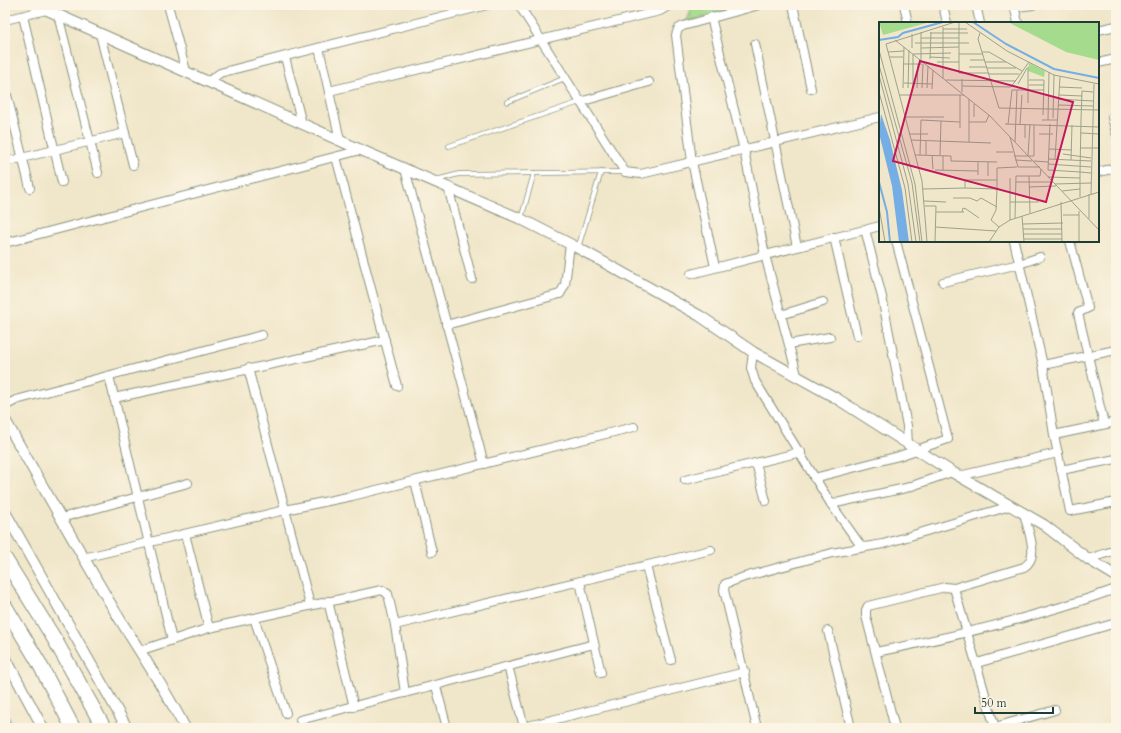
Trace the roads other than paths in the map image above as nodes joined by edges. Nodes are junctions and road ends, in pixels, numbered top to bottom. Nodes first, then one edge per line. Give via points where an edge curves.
1 (36, 5) edge
2 (168, 5) edge
3 (288, 5) edge
4 (300, 5) edge
5 (487, 5) edge
6 (519, 5) edge
7 (670, 5) edge
8 (759, 5) edge
9 (793, 5) edge
10 (904, 5) edge
11 (943, 5) edge
12 (976, 5) edge
13 (1033, 5) edge
14 (1014, 6) edge
15 (46, 10) junction
16 (58, 15) junction
17 (23, 16) junction
18 (711, 17) junction
19 (5, 20) edge
20 (908, 22) edge
21 (947, 22) edge
22 (980, 22) edge
23 (1018, 22) edge
24 (1116, 26) edge
25 (1099, 30) edge
26 (100, 34) junction
27 (540, 39) junction
28 (755, 44) dead end
29 (319, 48) junction
30 (284, 57) junction
31 (1116, 59) edge
32 (1099, 63) edge
33 (186, 71) junction
34 (565, 78) junction
35 (209, 81) junction
36 (649, 82) dead end
37 (5, 87) edge
38 (811, 89) dead end
39 (329, 91) junction
40 (507, 102) dead end
41 (580, 102) junction
42 (879, 117) edge
43 (1112, 117) dead end
44 (302, 124) junction
45 (125, 133) junction
46 (1116, 133) edge
47 (340, 140) junction
48 (90, 141) junction
49 (775, 142) junction
50 (449, 146) dead end
51 (54, 150) junction
52 (361, 150) junction
53 (744, 150) junction
54 (336, 157) junction
55 (22, 158) junction
56 (5, 162) edge
57 (692, 162) junction
58 (133, 165) dead end
59 (1116, 168) edge
60 (405, 169) junction
61 (601, 172) junction
62 (625, 172) junction
63 (1099, 172) edge
64 (98, 173) dead end
65 (534, 173) junction
66 (434, 181) junction
67 (62, 182) dead end
68 (448, 187) junction
69 (30, 188) dead end
70 (521, 219) junction
71 (879, 226) edge
72 (865, 229) junction
73 (834, 237) junction
74 (896, 242) edge
75 (1014, 242) edge
76 (1070, 242) edge
77 (5, 243) edge
78 (574, 246) junction
79 (797, 247) junction
80 (765, 255) junction
81 (1040, 257) dead end
82 (1019, 264) junction
83 (715, 267) junction
84 (691, 274) dead end
85 (472, 279) dead end
86 (943, 282) dead end
87 (823, 302) dead end
88 (781, 315) junction
89 (446, 325) junction
90 (262, 335) dead end
91 (857, 336) dead end
92 (830, 337) dead end
93 (385, 340) junction
94 (789, 344) junction
95 (1116, 350) edge
96 (753, 352) junction
97 (1089, 356) junction
98 (1043, 365) junction
99 (248, 368) junction
100 (797, 375) junction
101 (109, 376) junction
102 (397, 386) dead end
103 (114, 398) junction
104 (5, 406) edge
105 (5, 420) edge
106 (1116, 422) edge
107 (1104, 424) junction
108 (634, 427) dead end
109 (1054, 435) junction
110 (912, 447) junction
111 (801, 452) junction
112 (1058, 453) junction
113 (1116, 459) edge
114 (756, 463) junction
115 (484, 464) junction
116 (1061, 470) junction
117 (956, 474) junction
118 (814, 478) junction
119 (685, 480) dead end
120 (415, 481) junction
121 (188, 483) dead end
122 (138, 496) junction
123 (766, 501) dead end
124 (1116, 502) edge
125 (831, 504) junction
126 (1010, 506) junction
127 (285, 510) junction
128 (5, 512) edge
129 (1024, 513) junction
130 (61, 518) junction
131 (185, 534) junction
132 (150, 541) junction
133 (865, 547) junction
134 (711, 550) dead end
135 (1116, 550) edge
136 (432, 552) dead end
137 (83, 558) junction
138 (5, 559) edge
139 (1088, 559) junction
140 (646, 566) junction
141 (1116, 576) edge
142 (580, 582) junction
143 (954, 588) junction
144 (1116, 590) edge
145 (328, 601) junction
146 (310, 605) junction
147 (5, 606) edge
148 (254, 618) junction
149 (1116, 623) edge
150 (395, 624) junction
151 (209, 628) junction
152 (828, 631) dead end
153 (968, 634) junction
154 (172, 640) junction
155 (594, 644) junction
156 (139, 651) junction
157 (876, 652) junction
158 (5, 657) edge
159 (671, 660) dead end
160 (977, 663) junction
161 (508, 666) junction
162 (745, 672) junction
163 (601, 673) dead end
164 (436, 686) junction
165 (405, 693) junction
166 (354, 707) junction
167 (1055, 710) dead end
168 (286, 713) dead end
169 (300, 720) dead end
170 (524, 727) edge
171 (995, 727) edge
172 (43, 728) edge
173 (73, 728) edge
174 (104, 728) edge
175 (127, 728) edge
176 (185, 728) edge
177 (447, 728) edge
178 (757, 728) edge
179 (851, 728) edge
180 (895, 728) edge

1 - 15 street
2 - 33 street
3 - 4 street
5 - 29 street
6 - 27 street
7 - 27 street via 660,11
8 - 18 street
9 - 38 street
10 - 20 street
11 - 21 street
12 - 22 street
13 - 14 street
14 - 23 street
15 - 16 street
15 - 17 street
16 - 26 street
16 - 48 street
17 - 19 street
17 - 51 street
18 - 53 street
18 - 57 street via 683,26 678,29 676,35
24 - 25 street
26 - 33 street
26 - 45 street
27 - 34 street
27 - 39 street
28 - 49 street
29 - 30 street
29 - 39 street
30 - 35 street via 220,73
30 - 44 street
31 - 32 street
33 - 35 street
34 - 40 lane
34 - 41 street
35 - 44 street
36 - 41 street
37 - 55 street
39 - 47 street
41 - 50 lane
41 - 62 street
42 - 49 street
43 - 46 street
44 - 47 street
45 - 48 street
45 - 58 street
47 - 52 street
48 - 51 street
48 - 64 street
49 - 53 street
49 - 79 street
51 - 55 street
51 - 67 street
52 - 54 street
52 - 60 street
53 - 57 street
53 - 80 street
54 - 77 street
54 - 93 street
55 - 56 street
55 - 69 street
57 - 62 street via 641,174
57 - 83 street
59 - 63 street
60 - 66 street
60 - 89 street
61 - 62 lane
61 - 65 lane
61 - 78 lane
65 - 66 lane via 459,174
65 - 70 lane
66 - 68 street
68 - 70 street
68 - 85 street
70 - 78 street
71 - 72 street
72 - 73 street
72 - 110 street via 882,297
73 - 79 street
73 - 91 street
74 - 110 street via 948,439
75 - 82 street
76 - 97 street via 1088,308 1078,313
78 - 89 street via 565,285 560,294
78 - 96 street via 700,316
79 - 80 street
80 - 83 street
80 - 88 street
81 - 82 street
82 - 86 street
82 - 98 street
83 - 84 street
87 - 88 street
88 - 94 street
89 - 115 street
90 - 101 street
92 - 94 street
93 - 99 street
93 - 102 street
94 - 100 street
95 - 97 street
96 - 100 street
96 - 111 street via 752,375
97 - 98 street
97 - 107 street
98 - 109 street
99 - 103 street
99 - 127 street
100 - 110 street
101 - 103 street
101 - 104 street via 16,400
103 - 122 street
105 - 130 street
106 - 107 street
107 - 109 street
108 - 115 street
109 - 112 street
110 - 117 street
110 - 118 street
111 - 114 street
111 - 118 street
112 - 116 street
112 - 117 street
113 - 116 street
114 - 119 street
114 - 123 street
115 - 120 street
116 - 124 street via 1070,511
117 - 125 street
117 - 126 street
118 - 125 street
120 - 127 street
120 - 136 street
121 - 122 street
122 - 130 street
122 - 132 street
125 - 133 street via 857,542
126 - 129 street
126 - 133 street via 883,544
127 - 131 street
127 - 146 street
128 - 175 street
129 - 139 street
129 - 143 street via 1032,549 1030,564
130 - 137 street
131 - 132 street
131 - 151 street
132 - 137 street
132 - 154 street
133 - 162 street via 832,553 725,584 724,590
134 - 140 street
135 - 139 street
137 - 156 street
138 - 174 highway via 55,640
139 - 141 street
140 - 142 street
140 - 159 street
142 - 150 street
142 - 155 street
143 - 153 street
143 - 157 street via 932,590 868,606 866,616
144 - 153 street
145 - 146 street
145 - 150 street via 385,590
145 - 166 street
146 - 148 street
147 - 173 highway via 38,661
148 - 151 street
148 - 168 street
149 - 160 street
150 - 165 street
151 - 154 street
152 - 179 street
153 - 157 street
153 - 160 street
154 - 156 street
155 - 161 street
155 - 163 street
156 - 176 street via 163,687
157 - 180 street
158 - 172 street
160 - 171 street
161 - 164 street
161 - 170 street
162 - 170 street
162 - 178 street
164 - 165 street
164 - 177 street
165 - 166 street
166 - 169 street
167 - 171 street

